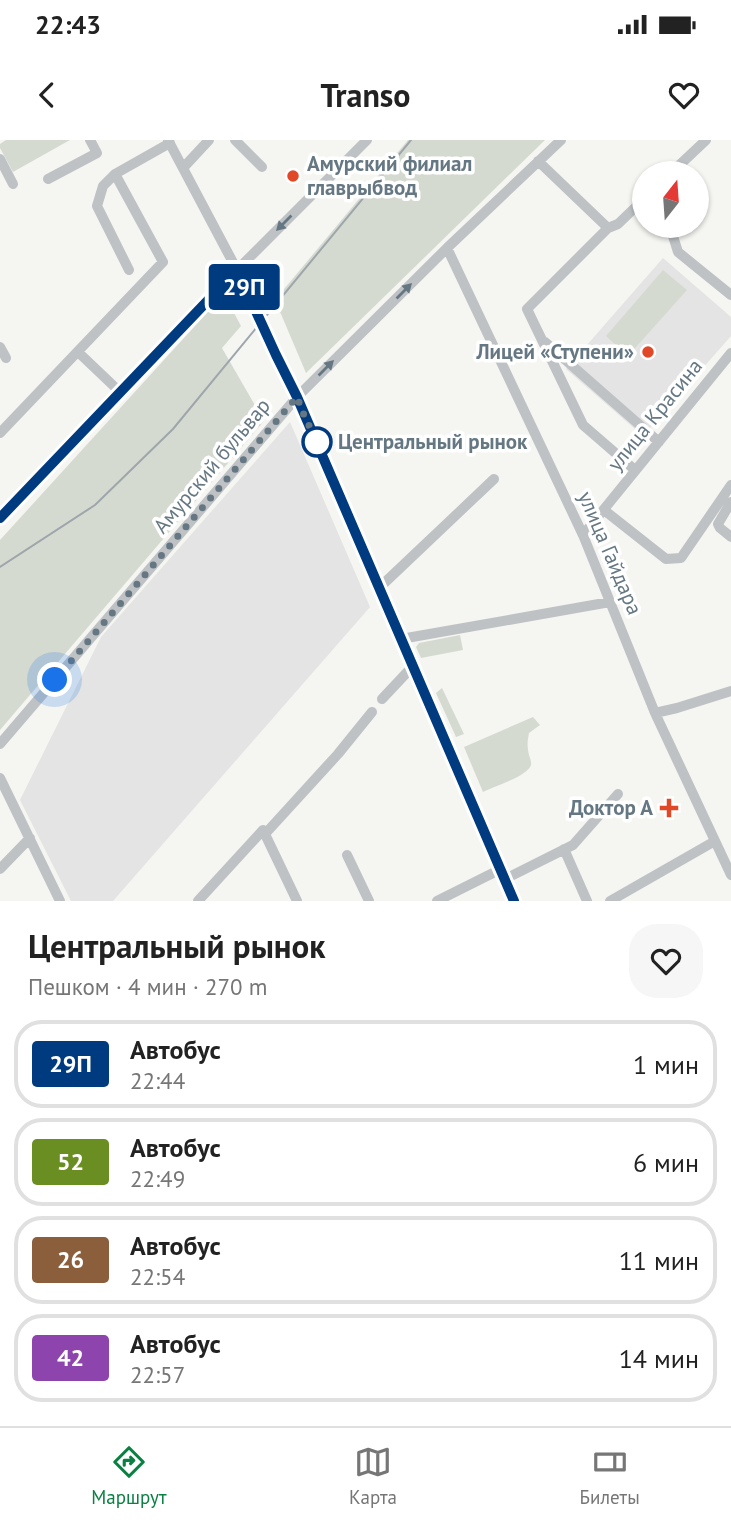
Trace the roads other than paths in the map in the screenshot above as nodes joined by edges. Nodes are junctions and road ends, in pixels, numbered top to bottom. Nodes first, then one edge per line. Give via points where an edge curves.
1 (90, 140) edge
2 (209, 140) edge
3 (235, 140) edge
4 (368, 140) edge
5 (561, 140) edge
6 (706, 140) edge
7 (169, 142) edge
8 (0, 159) edge
9 (538, 161) junction
10 (684, 161) edge
11 (262, 167) dead end
12 (183, 168) junction
13 (115, 174) junction
14 (48, 179) dead end
15 (13, 184) dead end
16 (632, 212) edge
17 (608, 228) junction
18 (674, 238) edge
19 (447, 248) junction
20 (129, 270) dead end
21 (237, 270) junction
22 (731, 295) edge
23 (542, 340) junction
24 (0, 347) edge
25 (78, 352) junction
26 (731, 353) edge
27 (6, 358) dead end
28 (120, 391) junction
29 (297, 397) junction
30 (0, 433) edge
31 (659, 442) junction
32 (635, 470) junction
33 (494, 479) dead end
34 (731, 485) edge
35 (731, 502) edge
36 (604, 510) junction
37 (0, 518) edge
38 (583, 535) junction
39 (731, 537) edge
40 (379, 588) junction
41 (610, 602) junction
42 (401, 639) junction
43 (413, 666) junction
44 (731, 691) edge
45 (383, 699) dead end
46 (372, 712) dead end
47 (655, 713) junction
48 (0, 744) edge
49 (0, 778) edge
50 (618, 794) dead end
51 (265, 834) junction
52 (30, 838) junction
53 (715, 841) junction
54 (564, 849) junction
55 (347, 855) dead end
56 (0, 869) edge
57 (503, 874) junction
58 (731, 875) edge
59 (61, 901) edge
60 (198, 901) edge
61 (297, 901) edge
62 (369, 901) edge
63 (437, 901) edge
64 (514, 901) edge
65 (587, 901) edge
66 (610, 901) edge

1 - 14 street via 97,153
2 - 12 street
3 - 11 street
4 -> 21 street
5 - 9 street, Амурский бульвар
6 - 10 street
7 - 12 street
7 - 13 street
8 - 15 street
9 - 17 street
9 - 19 street, Амурский бульвар
12 - 21 street
13 - 20 street via 103,186 97,206
13 - 25 street via 163,262
16 - 17 street
17 - 23 street via 527,309
18 - 22 street via 678,252
29 -> 19 street, Амурский бульвар
19 - 38 street, улица Гайдара
21 - 28 street
21 - 29 street
23 - 31 street
23 - 32 street via 583,425
24 - 27 street
25 - 28 street
25 - 30 street
26 - 31 street, улица Красина
28 - 37 street
29 - 40 street
29 - 48 street, Амурский бульвар
31 - 32 street, улица Красина
32 - 36 street, улица Красина
33 - 40 street
34 - 36 street via 681,558 666,559
35 - 39 street via 718,524
36 - 38 street, улица Красина
38 - 41 street, улица Гайдара
40 - 42 street
41 - 42 street
41 - 47 street, улица Гайдара
42 - 43 street
43 - 45 street
43 - 57 street
44 - 47 street
46 - 51 street
47 - 53 street, улица Гайдара
49 - 52 street
50 - 54 street via 573,845
51 - 60 street via 263,830
51 - 61 street
52 - 56 street
52 - 59 street
53 - 58 street, улица Гайдара
53 - 66 street
54 - 57 street
54 - 65 street
55 - 62 street
57 - 63 street
57 - 64 street

